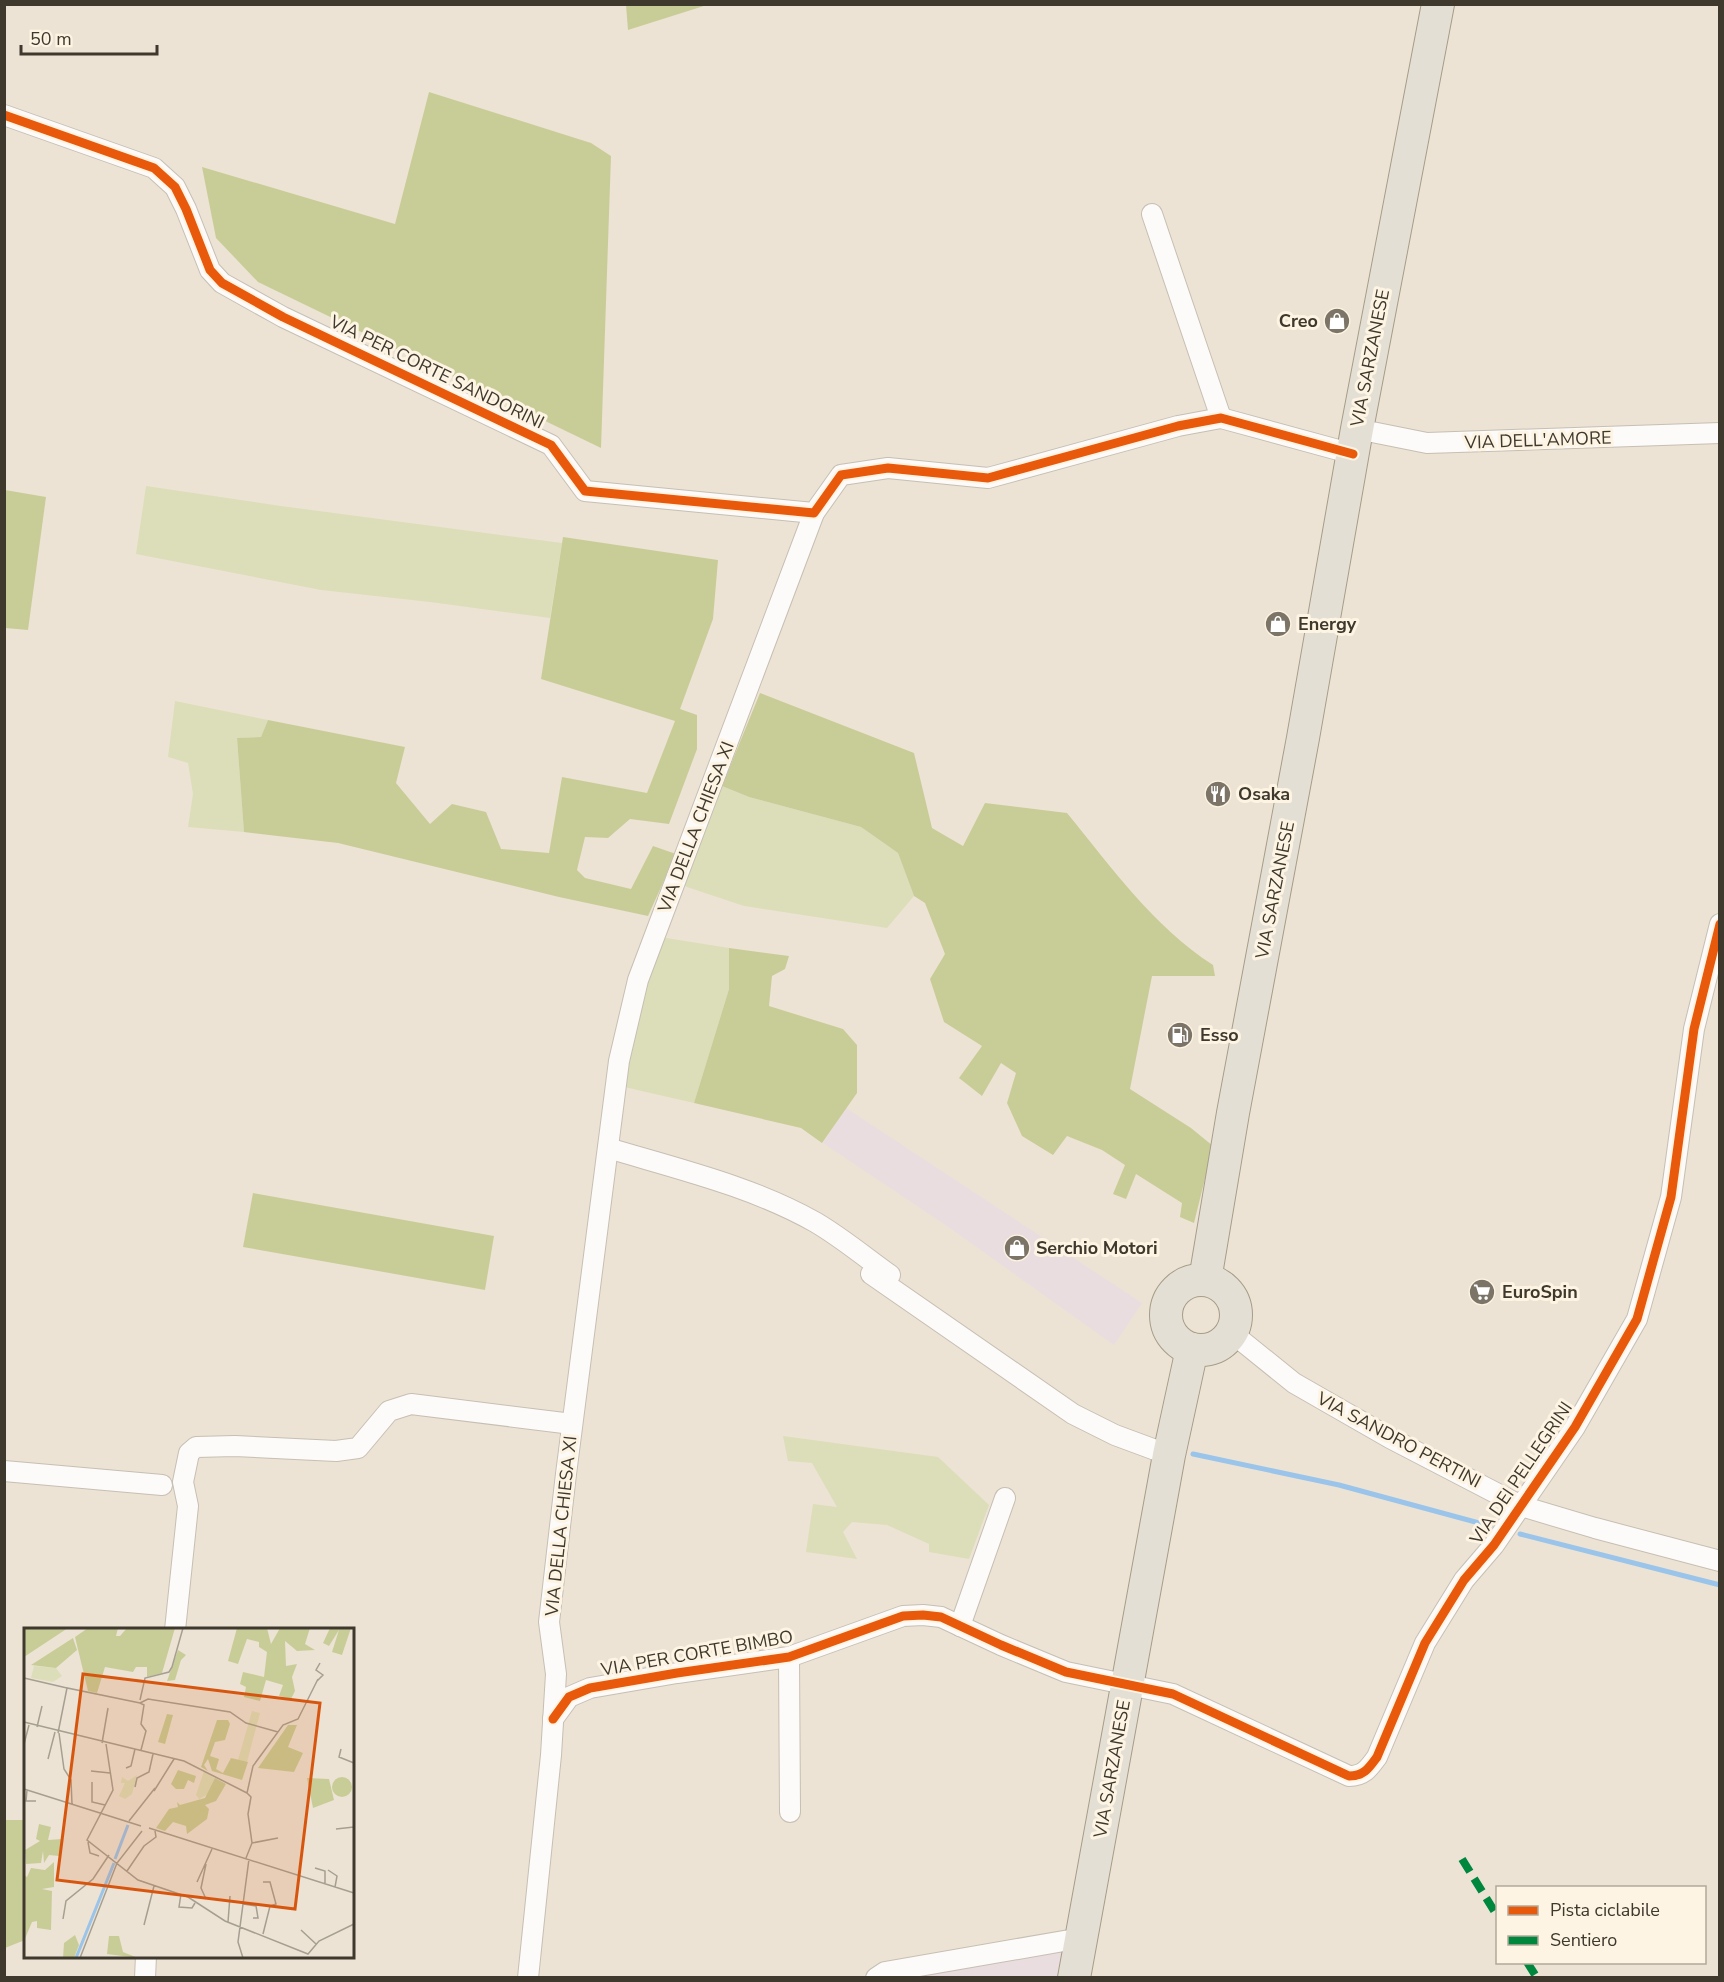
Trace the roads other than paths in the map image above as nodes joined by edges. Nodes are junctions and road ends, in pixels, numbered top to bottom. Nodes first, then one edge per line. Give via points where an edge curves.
1 (1438, 4) edge
2 (4, 115) edge
3 (1152, 214) dead end
4 (1221, 418) junction
5 (1719, 433) edge
6 (1355, 441) junction
7 (814, 513) junction
8 (1719, 924) edge
9 (1717, 948) edge
10 (608, 1148) junction
11 (871, 1274) dead end
12 (896, 1279) dead end
13 (1205, 1280) junction
14 (1232, 1333) junction
15 (1192, 1349) junction
16 (572, 1424) junction
17 (1169, 1455) junction
18 (4, 1471) edge
19 (162, 1485) dead end
20 (1005, 1498) dead end
21 (1521, 1506) junction
22 (1719, 1561) edge
23 (960, 1626) junction
24 (175, 1628) edge
25 (789, 1657) junction
26 (1127, 1684) junction
27 (554, 1719) junction
28 (790, 1812) dead end
29 (1081, 1938) junction
30 (146, 1958) edge
31 (145, 1977) edge
32 (528, 1977) edge
33 (876, 1977) edge
34 (1074, 1977) edge

1 - 6 main road, VIA SARZANESE
2 - 7 street, VIA PER CORTE SANDORINI via 154,168 175,187 210,270 222,283 283,317 551,445 585,491
3 - 4 street
4 - 6 street
4 - 7 street via 988,478 888,468 841,475
5 - 6 street, VIA DELL'AMORE via 1427,443
6 - 13 main road, VIA SARZANESE
7 - 10 street, VIA DELLA CHIESA XI via 638,980 619,1060
8 - 9 street, VIA DEI PELLEGRINI
9 - 21 street, VIA DEI PELLEGRINI via 1694,1029 1671,1197 1637,1319 1575,1427
10 - 12 street via 768,1200 816,1223
10 - 16 street, VIA DELLA CHIESA XI
11 - 17 street via 1073,1414 1115,1436
13 - 14 main road via 1216,1283 1233,1299 1236,1322
13 - 15 main road via 1182,1285 1168,1303 1166,1315 1173,1337
14 - 15 main road via 1215,1348
14 - 21 street, VIA SANDRO PERTINI via 1294,1383
15 - 17 main road, VIA SARZANESE
16 - 24 street via 411,1404 389,1411 358,1448 196,1447 189,1453 183,1482 188,1506
16 - 27 street, VIA DELLA CHIESA XI via 549,1622 556,1674
17 - 26 main road, VIA SARZANESE
18 - 19 street
20 - 23 street
21 - 22 street, VIA SANDRO PERTINI
21 - 26 street, VIA DEI PELLEGRINI via 1464,1580 1425,1643 1377,1757 1361,1775 1349,1776 1173,1694
23 - 25 street, VIA PER CORTE BIMBO via 941,1617 903,1616
23 - 26 street, VIA PER CORTE BIMBO via 1066,1672
25 - 27 street, VIA PER CORTE BIMBO via 590,1688 569,1697
25 - 28 street
26 - 29 main road, VIA SARZANESE
27 - 32 street, VIA DELLA CHIESA XI
29 - 33 street via 885,1972
29 - 34 main road, VIA SARZANESE
30 - 31 street

